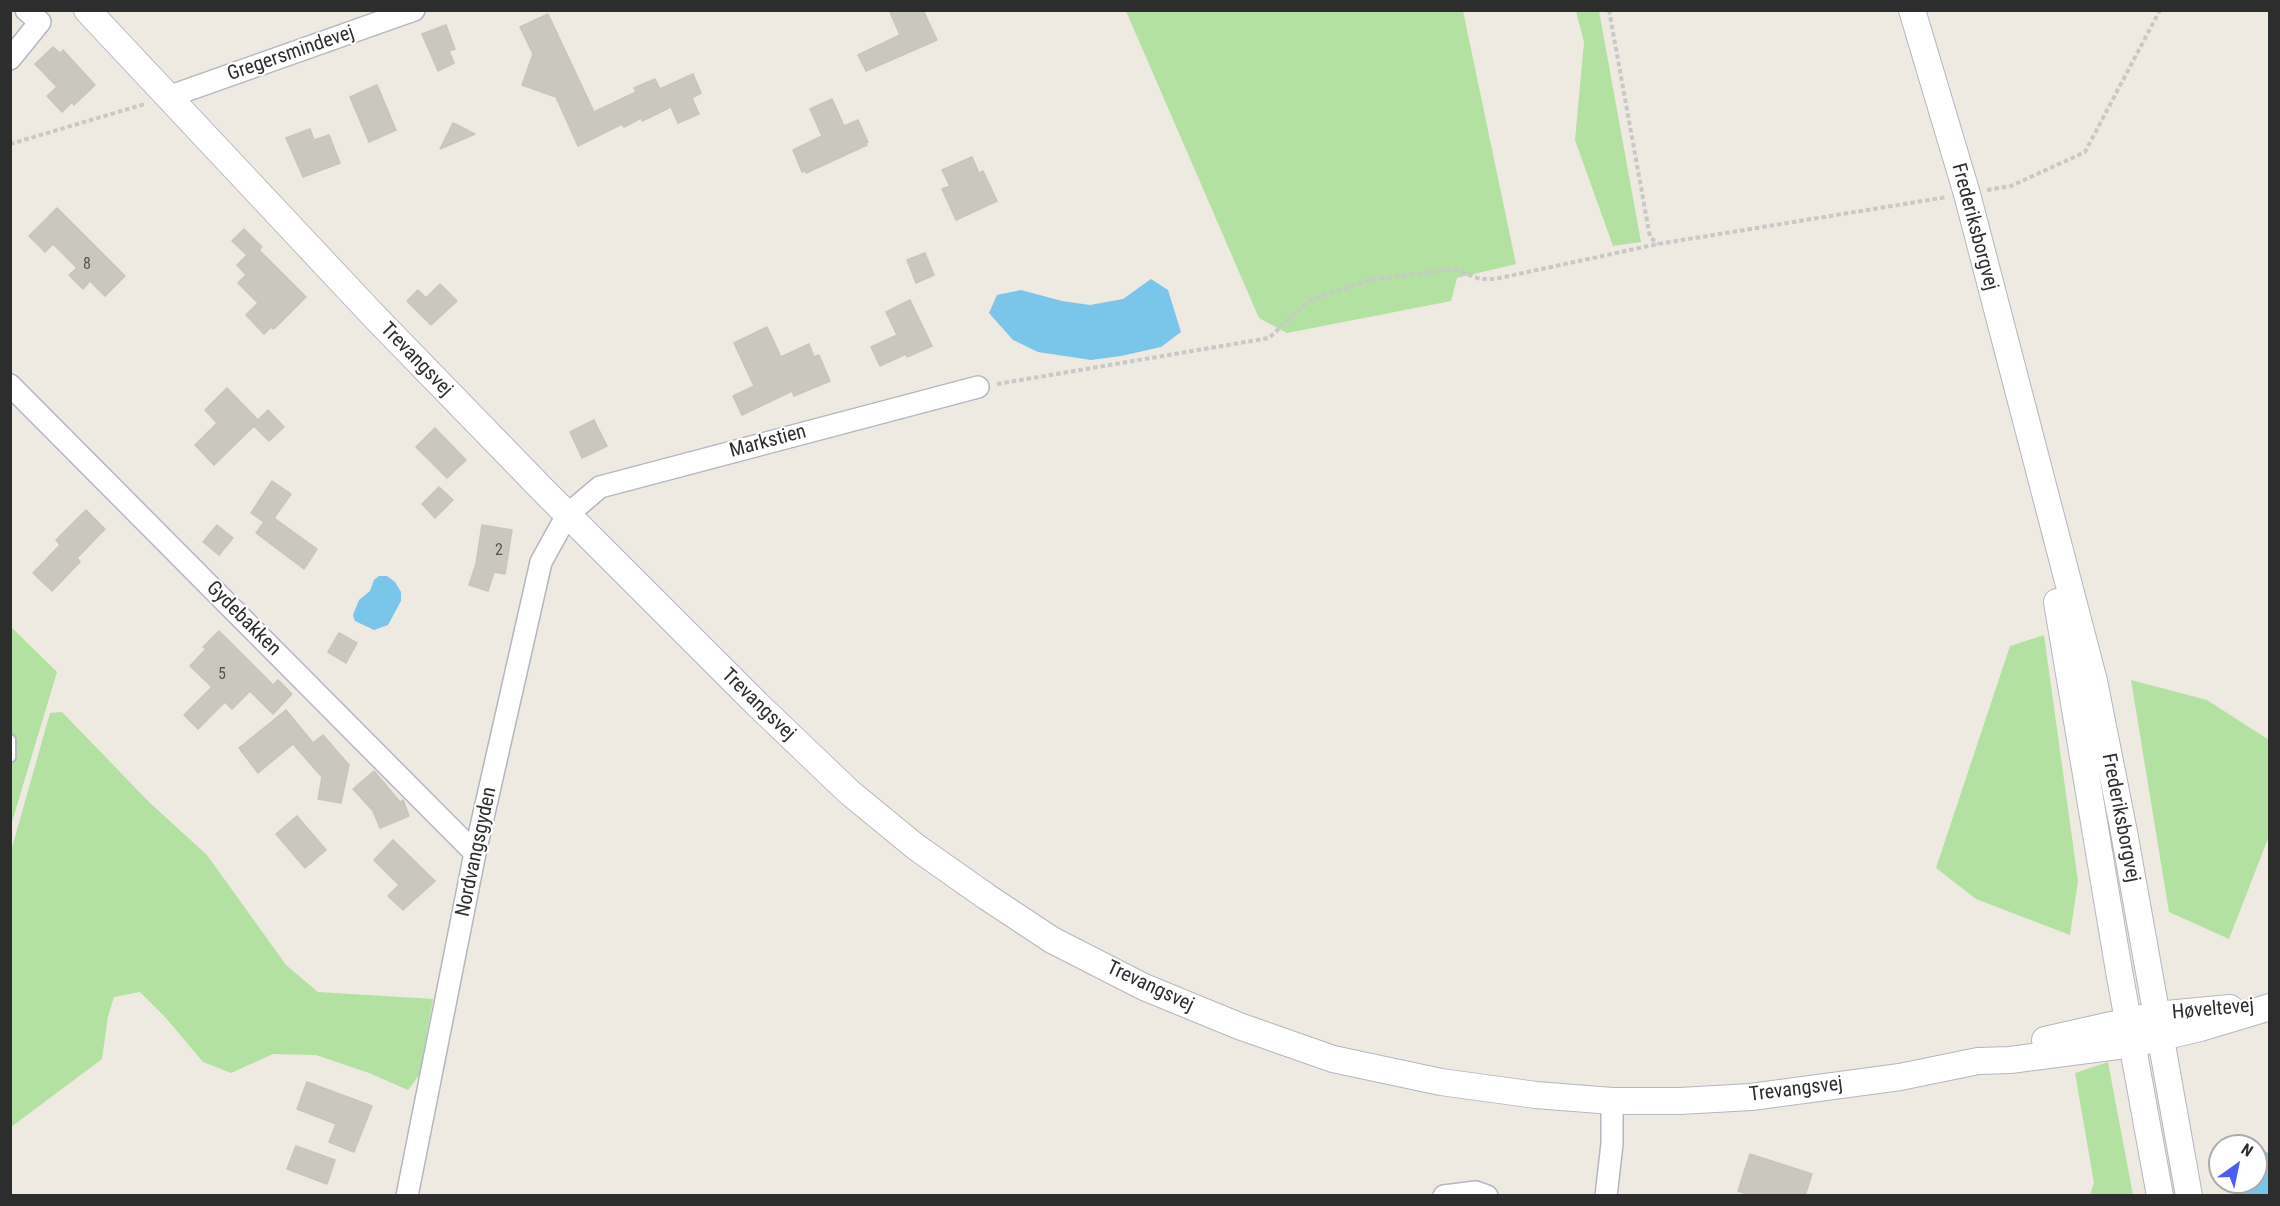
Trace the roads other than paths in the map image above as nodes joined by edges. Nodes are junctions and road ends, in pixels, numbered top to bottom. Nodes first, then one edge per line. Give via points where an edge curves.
1 (26, 10) edge
2 (87, 10) edge
3 (414, 10) edge
4 (1912, 10) edge
5 (10, 59) edge
6 (168, 97) junction
7 (10, 386) edge
8 (978, 387) road end
9 (2031, 444) junction
10 (567, 515) junction
11 (10, 740) edge
12 (10, 757) edge
13 (476, 853) junction
14 (2270, 1006) edge
15 (2158, 1026) junction
16 (2131, 1032) junction
17 (1612, 1101) junction
18 (407, 1196) edge
19 (1444, 1196) edge
20 (1487, 1196) edge
21 (1606, 1196) edge
22 (2160, 1196) edge
23 (2189, 1196) edge

1 - 5 street via 40,22
2 - 6 street, Trevangsvej
3 - 6 street, Gregersmindevej
4 - 9 street, Frederiksborgvej via 1967,194
6 - 10 street, Trevangsvej
7 - 13 street, Gydebakken
8 - 10 street, Markstien via 600,487
9 - 15 street, Frederiksborgvej via 2094,681
9 - 16 street, Frederiksborgvej
10 - 13 street, Nordvangsgyden via 541,562
10 - 17 street, Trevangsvej via 849,792 916,847 1052,940 1144,987 1333,1059 1441,1082
11 - 12 lane
13 - 18 street, Nordvangsgyden
14 - 15 street, Høveltevej via 2200,1029
15 - 16 street, Trevangsvej
15 - 23 street, Frederiksborgvej
16 - 17 street, Trevangsvej via 2010,1060 1978,1061 1900,1077 1751,1097
16 - 22 street, Frederiksborgvej
17 - 21 street
19 - 20 street via 1476,1192

